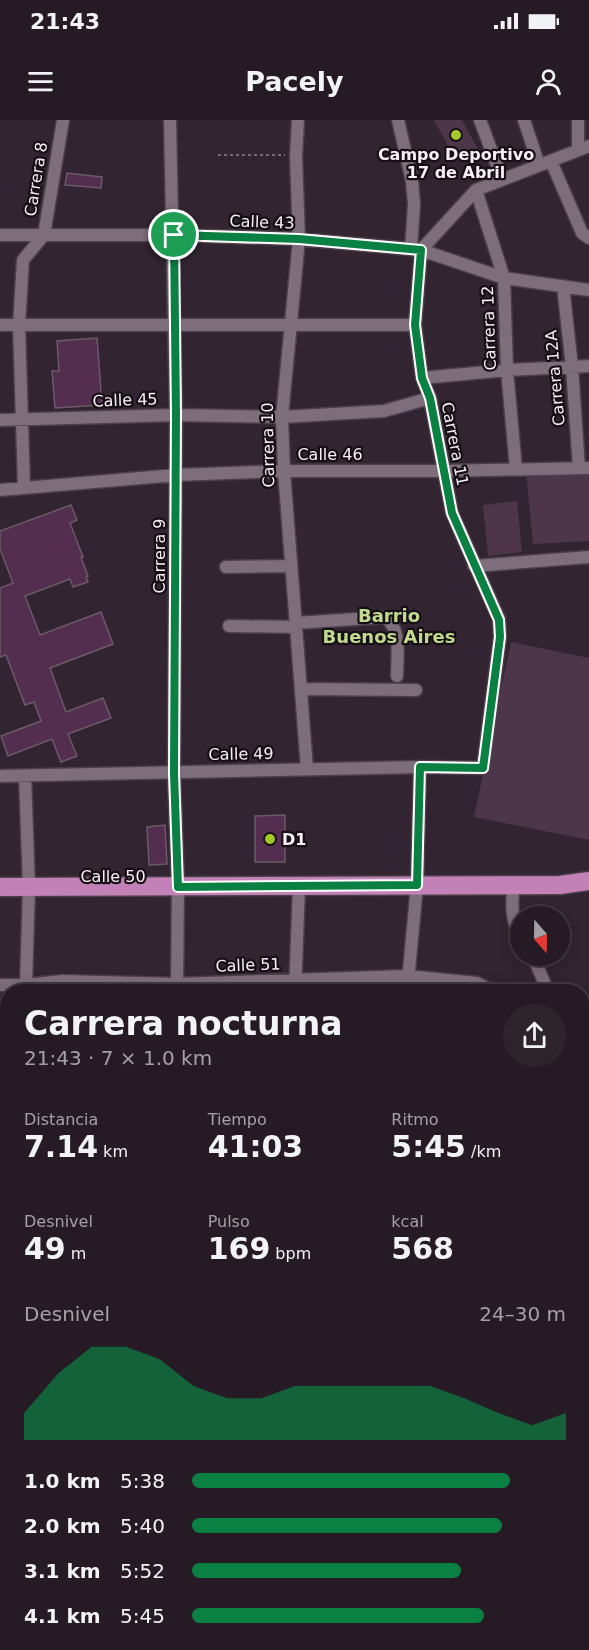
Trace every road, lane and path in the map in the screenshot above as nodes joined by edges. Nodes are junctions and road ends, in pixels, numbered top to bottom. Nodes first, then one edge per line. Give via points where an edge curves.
1 (63, 120) edge
2 (170, 120) edge
3 (298, 120) edge
4 (398, 120) edge
5 (480, 120) edge
6 (524, 120) edge
7 (578, 120) edge
8 (584, 148) edge
9 (218, 155) dead end
10 (296, 156) junction
11 (545, 163) junction
12 (501, 179) junction
13 (476, 190) junction
14 (0, 235) edge
15 (44, 235) junction
16 (174, 235) junction
17 (299, 239) junction
18 (588, 239) edge
19 (416, 249) junction
20 (504, 278) junction
21 (563, 286) junction
22 (589, 291) edge
23 (0, 325) edge
24 (19, 325) junction
25 (175, 325) junction
26 (415, 325) junction
27 (291, 326) junction
28 (589, 366) edge
29 (572, 367) junction
30 (507, 370) junction
31 (422, 378) junction
32 (430, 398) junction
33 (176, 415) junction
34 (282, 417) junction
35 (0, 420) edge
36 (22, 420) junction
37 (584, 468) edge
38 (516, 469) junction
39 (284, 471) junction
40 (442, 471) junction
41 (176, 476) junction
42 (24, 487) junction
43 (0, 490) edge
44 (589, 556) edge
45 (291, 566) junction
46 (474, 566) junction
47 (226, 567) dead end
48 (296, 625) junction
49 (229, 626) dead end
50 (397, 676) dead end
51 (301, 689) junction
52 (416, 690) dead end
53 (420, 767) junction
54 (483, 768) joint
55 (307, 769) junction
56 (174, 773) junction
57 (0, 776) edge
58 (25, 776) junction
59 (0, 876) edge
60 (588, 879) edge
61 (418, 880) junction
62 (29, 882) junction
63 (177, 882) junction
64 (514, 886) junction
65 (0, 887) edge
66 (300, 887) junction
67 (512, 906) edge
68 (537, 966) edge
69 (408, 976) junction
70 (26, 984) edge
71 (177, 984) edge
72 (295, 984) edge
73 (318, 984) edge
74 (408, 984) edge
75 (479, 984) edge
76 (543, 984) edge

1 - 15 street, Carrera 8
2 - 16 street, Carrera 9
3 - 10 street, Carrera 10
4 - 19 street, Carrera 11 via 412,181
5 - 12 street
6 - 11 street
7 - 8 street
8 - 11 street
9 - 10 path
10 - 17 street, Carrera 10
11 - 12 street
11 - 18 street
12 - 13 street
13 - 19 street
13 - 20 street, Carrera 12
14 - 15 street, Calle 43
15 - 16 street, Calle 43
15 - 24 street, Carrera 8 via 23,261
16 - 17 street, Calle 43
16 - 25 street, Carrera 9
17 - 19 street, Calle 43
17 - 27 street, Carrera 10
19 - 20 street, Calle 43
19 - 26 street, Carrera 11
20 - 21 street, Calle 43
20 - 30 street, Carrera 12
21 - 22 street, Calle 43
21 - 29 street, Carrera 12A
23 - 24 street
24 - 25 street
24 - 36 street, Carrera 8
25 - 27 street
25 - 33 street, Carrera 9
26 - 27 street
26 - 31 street, Carrera 11
27 - 34 street, Carrera 10
28 - 29 street
29 - 30 street
29 - 37 street, Carrera 12A
30 - 31 street
30 - 38 street, Carrera 12
31 - 32 street, Carrera 11
32 - 34 street, Calle 45 via 384,411
32 - 40 street, Carrera 11
33 - 34 street, Calle 45
33 - 36 street, Calle 45
33 - 41 street, Carrera 9
34 - 39 street, Carrera 10
35 - 36 street, Calle 45
36 - 42 street, Carrera 8
37 - 38 street, Calle 46
38 - 40 street, Calle 46
39 - 40 street, Calle 46
39 - 41 street, Calle 46
39 - 45 street, Carrera 10
40 - 46 street, Carrera 11 via 452,513
41 - 42 street, Calle 46
41 - 56 street, Carrera 9
42 - 43 street, Calle 46
44 - 46 street
45 - 47 street
45 - 48 street, Carrera 10
46 - 54 street, Carrera 11 via 499,620 500,637
48 - 49 street
48 - 50 street via 385,617 395,630
48 - 51 street, Carrera 10
51 - 52 street
51 - 55 street, Carrera 10
53 - 54 street, Calle 49
53 - 55 street, Calle 49
53 - 61 street
55 - 56 street, Calle 49
56 - 58 street, Calle 49
56 - 63 street, Carrera 9
57 - 58 street, Calle 49
58 - 62 street
59 - 62 main road, Calle 50
60 - 61 main road, Calle 50 via 560,874
60 - 64 main road, Calle 50 via 560,885
61 - 63 main road, Calle 50
61 - 64 main road, Calle 50
61 - 66 main road, Calle 50
61 - 69 street
62 - 63 main road, Calle 50
62 - 65 main road, Calle 50
62 - 70 street
63 - 66 main road, Calle 50
63 - 71 street, Carrera 9
64 - 67 street
66 - 72 street
68 - 76 street
69 - 73 street, Calle 51
69 - 74 street
69 - 75 street, Calle 51

